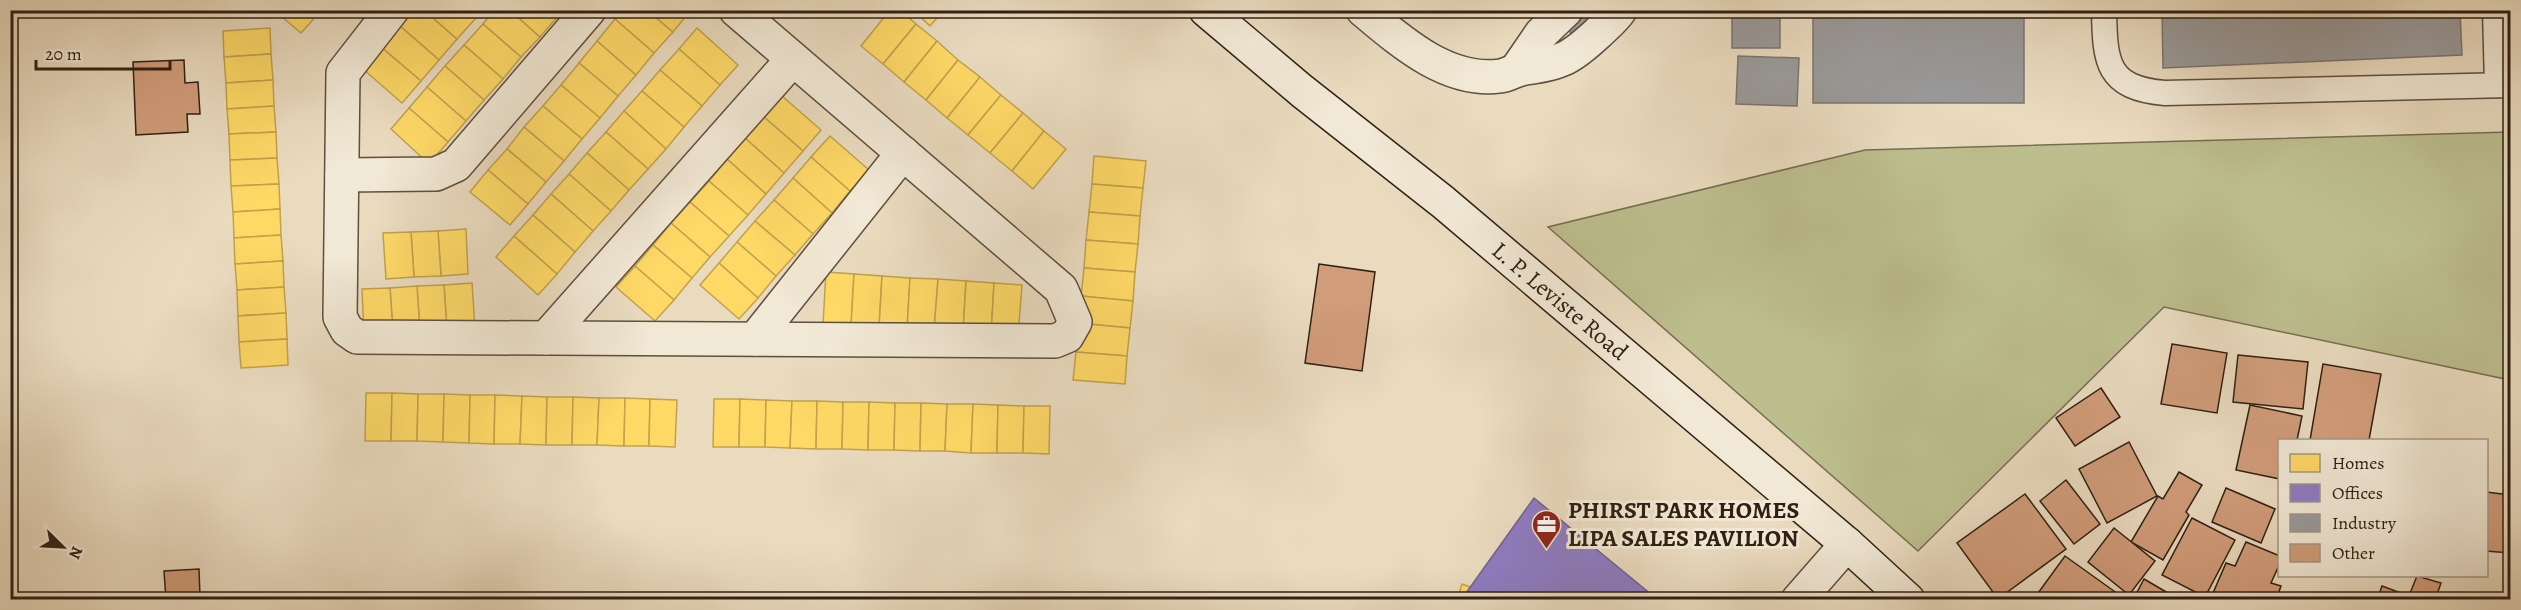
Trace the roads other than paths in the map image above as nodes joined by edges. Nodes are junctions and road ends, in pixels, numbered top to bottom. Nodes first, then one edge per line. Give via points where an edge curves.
1 (392, 10) edge
2 (589, 10) edge
3 (736, 10) edge
4 (1206, 10) edge
5 (1363, 10) edge
6 (1566, 10) edge
7 (1620, 10) edge
8 (2104, 10) edge
9 (2495, 10) edge
10 (793, 59) junction
11 (1517, 69) junction
12 (2504, 85) edge
13 (903, 153) junction
14 (342, 175) junction
15 (546, 338) junction
16 (755, 339) junction
17 (1847, 544) junction
18 (1798, 600) edge
19 (1908, 600) edge

1 - 14 street via 343,74
2 - 14 street via 456,165 436,174
3 - 10 street
4 - 17 street, L. P. Leviste Road via 1443,202
5 - 11 street via 1421,55 1451,68 1484,76 1500,76
6 - 11 street via 1541,34
7 - 11 street via 1575,54 1547,65
8 - 12 lane via 2108,61 2127,85 2143,91
9 - 12 lane
10 - 13 street
10 - 15 street
13 - 16 street
13 - 16 street via 1061,289 1076,322 1067,336 1055,342
14 - 15 street via 340,317 347,330 357,337
15 - 16 street
17 - 18 street
17 - 19 street, L. P. Leviste Road

